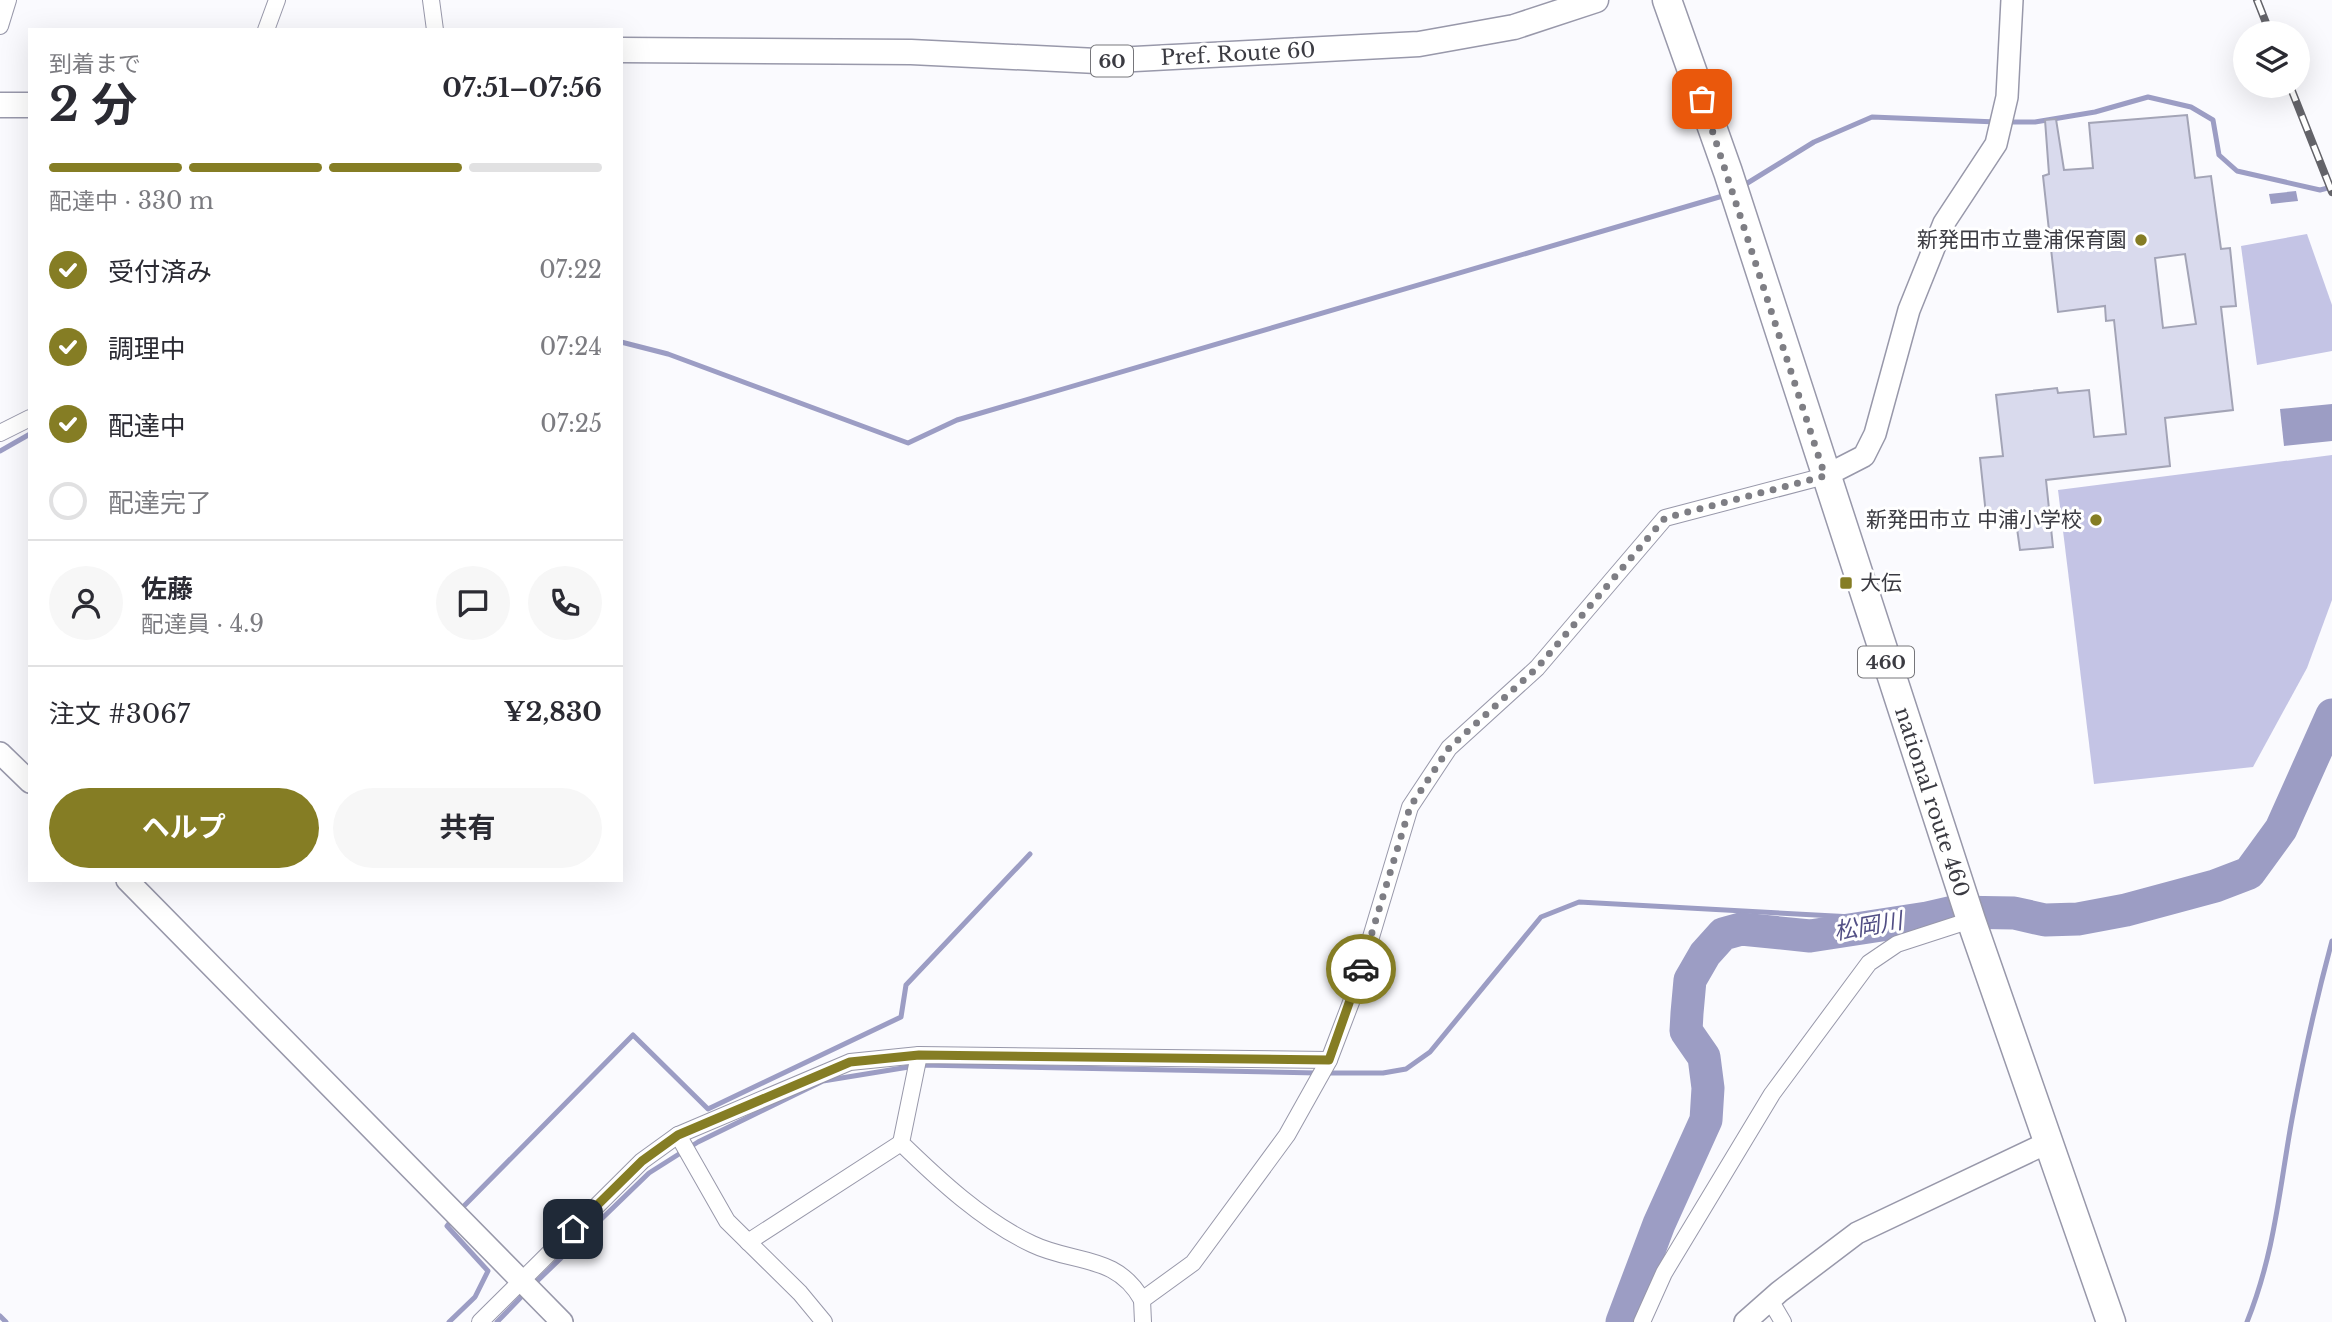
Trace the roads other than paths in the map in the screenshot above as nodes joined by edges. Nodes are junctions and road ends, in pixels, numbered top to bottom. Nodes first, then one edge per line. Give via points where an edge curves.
1 (8, 0) edge
2 (277, 0) edge
3 (431, 0) edge
4 (1596, 0) edge
5 (1672, 0) edge
6 (2012, 0) edge
7 (0, 26) edge
8 (267, 28) edge
9 (435, 28) edge
10 (623, 50) edge
11 (0, 105) edge
12 (28, 105) edge
13 (28, 419) edge
14 (0, 433) edge
15 (1825, 476) junction
16 (0, 753) edge
17 (28, 780) edge
18 (129, 882) edge
19 (1971, 920) junction
20 (919, 1055) junction
21 (1329, 1060) junction
22 (678, 1135) junction
23 (2049, 1142) junction
24 (901, 1143) junction
25 (748, 1242) junction
26 (522, 1281) junction
27 (1142, 1300) junction
28 (1770, 1300) junction
29 (480, 1322) edge
30 (562, 1322) edge
31 (824, 1322) edge
32 (1143, 1322) edge
33 (1642, 1322) edge
34 (1745, 1322) edge
35 (1783, 1322) edge
36 (2111, 1322) edge

1 - 7 street
2 - 8 street
3 - 9 street
4 - 10 main road, Pref. Route 60 / 60 via 1514,27 1419,44 1111,61 911,52
5 - 15 highway, national route 460 / 460
6 - 15 street via 2007,97 1996,144 1944,223 1909,310 1870,445 1864,456
11 - 12 main road
13 - 14 street
15 - 19 highway, national route 460 / 460
15 - 21 street via 1665,518 1537,668 1449,748 1410,807 1353,997
16 - 17 street
18 - 26 street
19 - 23 highway, national route 460 / 460
19 - 33 street via 1897,944 1869,963 1772,1094 1664,1273
20 - 21 street
20 - 22 street via 850,1062
20 - 24 street
21 - 27 street via 1287,1135 1194,1263
22 - 25 street via 727,1221
22 - 26 street via 642,1161
23 - 28 street via 1857,1233
23 - 36 highway, national route 460 / 460
24 - 25 street
24 - 27 street via 953,1193 1032,1244 1112,1269 1132,1282
25 - 31 street
26 - 29 street
26 - 30 street
27 - 32 street
28 - 34 street
28 - 35 street

